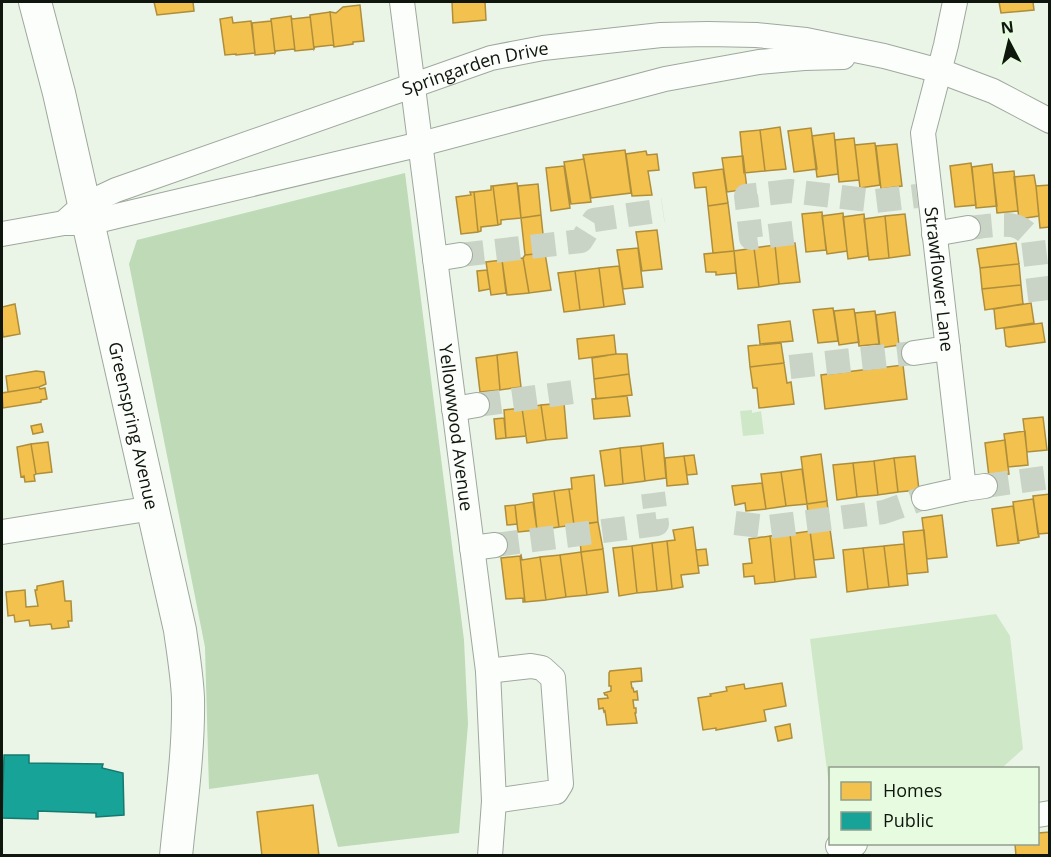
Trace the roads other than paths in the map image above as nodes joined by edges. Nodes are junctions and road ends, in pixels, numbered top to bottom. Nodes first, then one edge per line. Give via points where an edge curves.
1 (35, 2) edge
2 (402, 2) edge
3 (955, 2) edge
4 (884, 56) junction
5 (940, 71) junction
6 (413, 85) junction
7 (1050, 121) edge
8 (421, 144) junction
9 (79, 217) junction
10 (968, 228) tunnel mouth
11 (2, 234) edge
12 (934, 234) junction
13 (460, 255) tunnel mouth
14 (435, 259) junction
15 (948, 348) junction
16 (914, 353) tunnel mouth
17 (924, 498) tunnel mouth
18 (153, 508) junction
19 (2, 532) edge
20 (488, 671) junction
21 (494, 801) junction
22 (176, 855) edge
23 (490, 855) edge

1 - 9 main road, Greenspring Avenue via 59,93
2 - 6 street, Yellowwood Avenue
3 - 5 street, Strawflower Lane
4 - 5 street, Springarden Drive
4 - 6 street, Springarden Drive via 756,35 661,35 519,52
4 - 8 street, Springarden Drive via 804,58 711,69
5 - 7 street, Springarden Drive via 993,91
5 - 12 street, Strawflower Lane via 923,133 923,196
6 - 8 street, Yellowwood Avenue
6 - 9 street, Springarden Drive via 116,190
8 - 9 street, Springarden Drive
8 - 14 street, Yellowwood Avenue
9 - 11 street
9 - 18 main road, Greenspring Avenue
10 - 12 street
12 - 15 street, Strawflower Lane
13 - 14 street
14 - 20 street, Yellowwood Avenue via 465,407 484,546
15 - 16 street
15 - 17 street, Strawflower Lane via 975,487
18 - 19 street
18 - 22 main road, Greenspring Avenue via 180,630 188,699
20 - 21 street, Yellowwood Avenue
20 - 21 street via 531,666 542,668 553,678 561,784 556,792
21 - 23 street, Yellowwood Avenue

